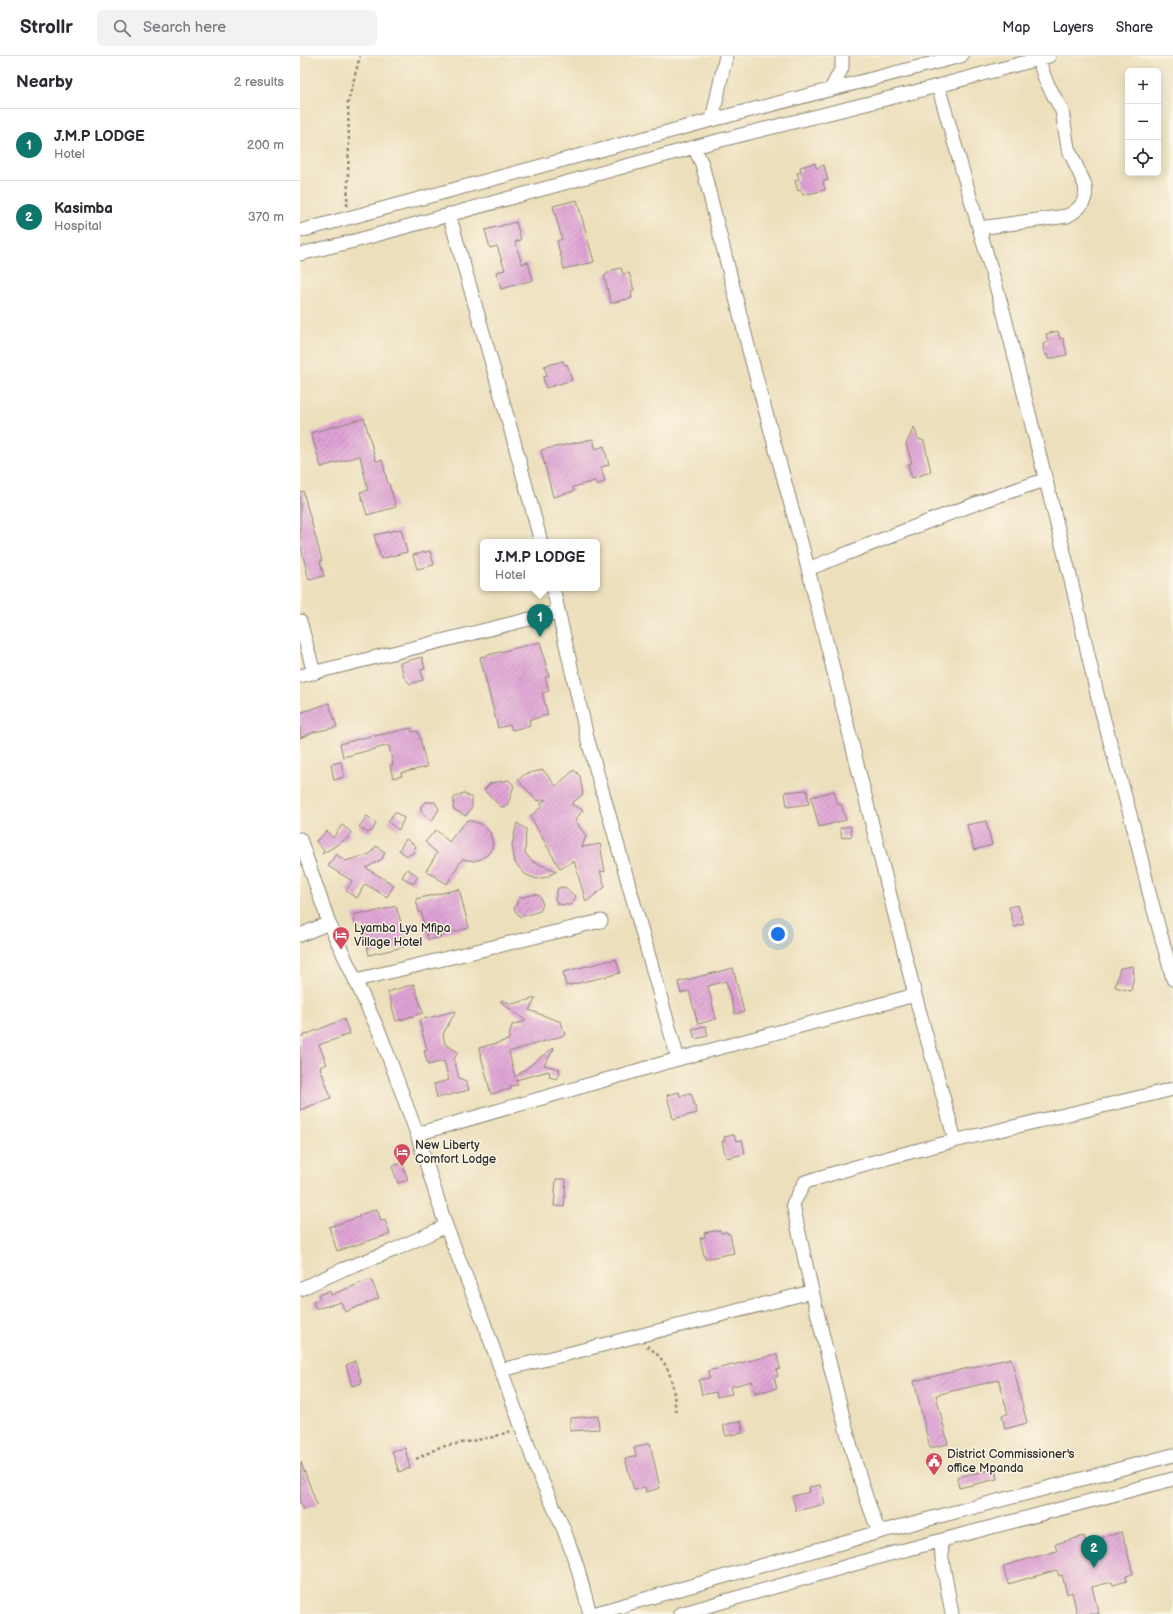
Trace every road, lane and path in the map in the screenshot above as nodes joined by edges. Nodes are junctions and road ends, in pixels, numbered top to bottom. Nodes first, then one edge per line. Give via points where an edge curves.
1 (360, 56) edge
2 (726, 56) edge
3 (842, 56) edge
4 (961, 56) edge
5 (1044, 58) edge
6 (938, 86) junction
7 (831, 89) junction
8 (712, 120) junction
9 (694, 147) junction
10 (449, 214) junction
11 (347, 218) junction
12 (979, 228) junction
13 (300, 231) edge
14 (300, 254) edge
15 (1045, 480) junction
16 (540, 539) edge
17 (808, 569) junction
18 (554, 591) edge
19 (558, 612) junction
20 (300, 621) edge
21 (314, 673) junction
22 (300, 676) edge
23 (300, 839) edge
24 (601, 921) dead end
25 (329, 923) junction
26 (300, 935) edge
27 (1170, 958) edge
28 (1173, 978) edge
29 (356, 980) junction
30 (915, 994) junction
31 (678, 1059) junction
32 (1173, 1090) edge
33 (417, 1134) junction
34 (955, 1140) junction
35 (446, 1226) junction
36 (300, 1289) edge
37 (811, 1292) junction
38 (634, 1337) junction
39 (501, 1370) junction
40 (676, 1414) dead end
41 (522, 1428) junction
42 (1173, 1455) edge
43 (416, 1459) dead end
44 (1173, 1480) edge
45 (879, 1532) junction
46 (941, 1541) junction
47 (592, 1614) edge
48 (680, 1614) edge
49 (952, 1614) edge

1 - 11 path via 348,102
2 - 8 street
3 - 7 street via 842,68
4 - 7 street
5 - 6 street
5 - 12 street via 1046,81 1062,111 1068,148 1085,185 1086,192 1082,205 1067,216
6 - 9 street
6 - 12 street
7 - 8 street
8 - 11 street
9 - 10 street
9 - 17 street via 702,164
10 - 14 street
10 - 16 street
11 - 13 street
12 - 15 street via 1004,314
15 - 17 street via 931,520
15 - 27 street via 1098,698 1150,896
17 - 30 street
18 - 19 street
19 - 21 street
19 - 31 street via 587,737
20 - 21 street
21 - 22 street
23 - 25 street
24 - 29 street
25 - 26 street
25 - 29 street
27 - 28 street
29 - 33 street
30 - 31 street
30 - 34 street
31 - 33 street
32 - 34 street
33 - 35 street
34 - 37 street via 805,1182 793,1204
35 - 36 street
35 - 39 street
37 - 38 street
37 - 45 street via 856,1468
38 - 39 street
38 - 40 path via 662,1358 673,1386
39 - 41 street
41 - 43 path via 493,1437 440,1447
41 - 47 street via 537,1470 564,1530
42 - 45 street
44 - 46 street
45 - 47 street
46 - 48 street
46 - 49 street

